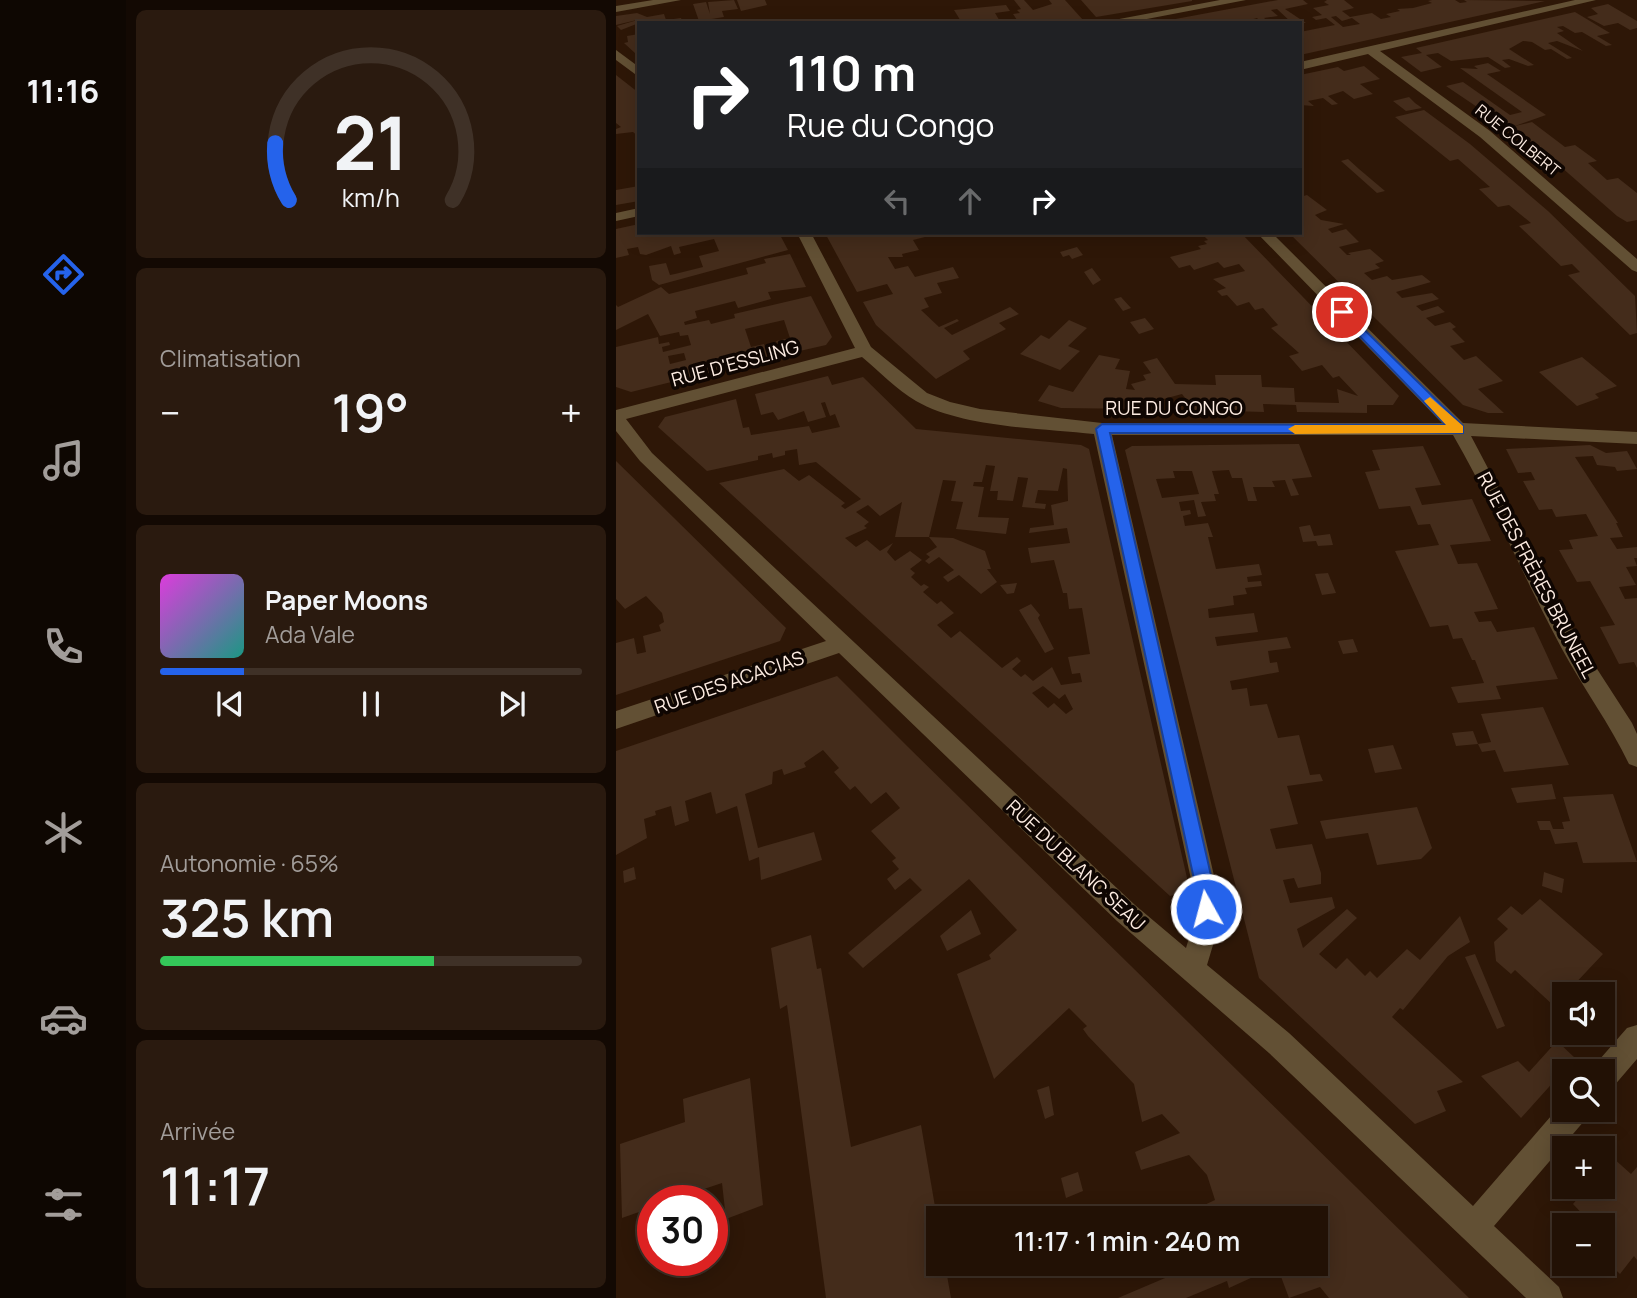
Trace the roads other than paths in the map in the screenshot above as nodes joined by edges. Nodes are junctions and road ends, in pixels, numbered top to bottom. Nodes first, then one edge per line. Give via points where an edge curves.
1 (675, 0) edge
2 (1240, 0) edge
3 (1590, 0) edge
4 (616, 9) edge
5 (1116, 21) edge
6 (1370, 50) junction
7 (616, 54) edge
8 (1302, 65) edge
9 (637, 71) edge
10 (637, 212) edge
11 (616, 217) edge
12 (805, 235) edge
13 (1266, 235) edge
14 (1637, 267) edge
15 (864, 351) junction
16 (616, 418) edge
17 (1102, 429) junction
18 (1458, 429) junction
19 (1637, 438) edge
20 (842, 644) junction
21 (616, 720) edge
22 (1637, 757) edge
23 (1193, 969) junction
24 (1637, 1038) edge
25 (1615, 1063) edge
26 (1565, 1122) edge
27 (1474, 1227) junction
28 (1548, 1298) edge

1 - 4 street
2 - 5 street
3 - 6 street
6 - 8 street
6 - 14 street, RUE COLBERT via 1494,140
7 - 9 street
10 - 11 street
12 - 15 street, RUE DU CONGO
13 - 18 street, RUE DES FRÈRES BRUNEEL
15 - 16 street, RUE D'ESSLING
15 - 17 street, RUE DU CONGO via 921,397 946,407
16 - 20 street, RUE DU BLANC SEAU via 646,457
17 - 18 street, RUE DU CONGO
17 - 23 street via 1206,893 1206,925
18 - 19 street, RUE DU CONGO
18 - 22 street, RUE DES FRÈRES BRUNEEL via 1571,646
20 - 21 street, RUE DES ACACIAS
20 - 23 street, RUE DU BLANC SEAU via 1126,913
23 - 27 street, RUE DU BLANC SEAU via 1279,1043
24 - 25 street
26 - 27 street
27 - 28 street, RUE DU BLANC SEAU

